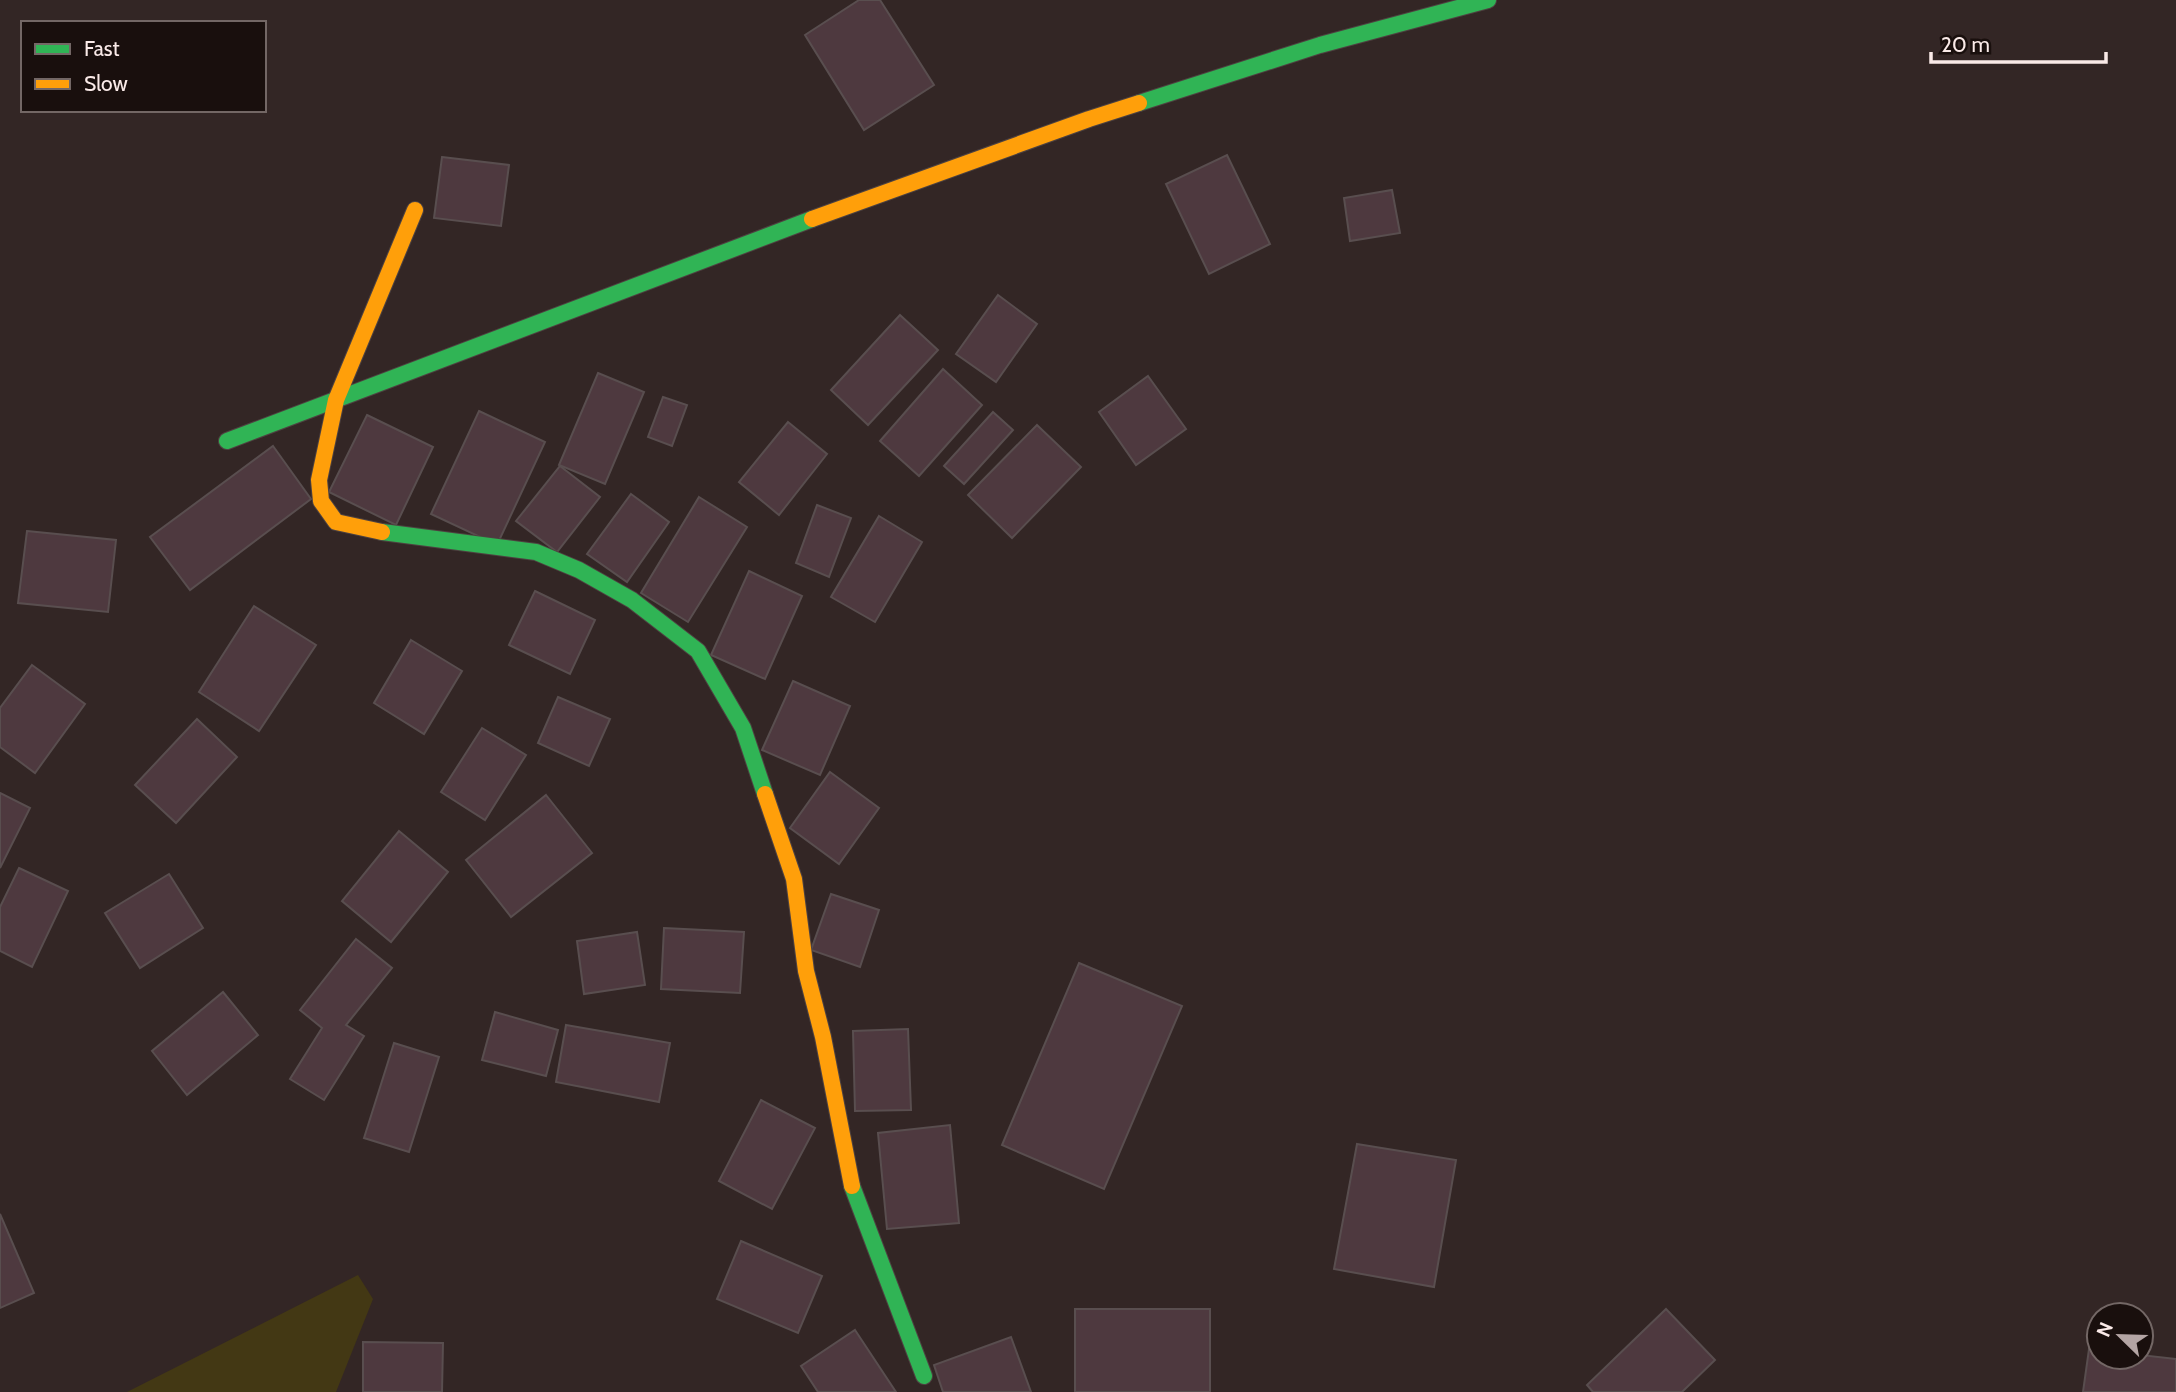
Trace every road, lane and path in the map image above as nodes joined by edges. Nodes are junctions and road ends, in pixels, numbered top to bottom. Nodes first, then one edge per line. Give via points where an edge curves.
1 (1488, 0) edge
2 (415, 210) dead end
3 (336, 400) junction
4 (228, 442) dead end
5 (924, 1376) dead end

1 - 3 street via 1320,45 1089,118
2 - 3 street
3 - 4 street
3 - 5 street via 319,480 321,501 337,522 536,552 579,569 632,600 698,651 743,728 794,880 806,971 853,1192

